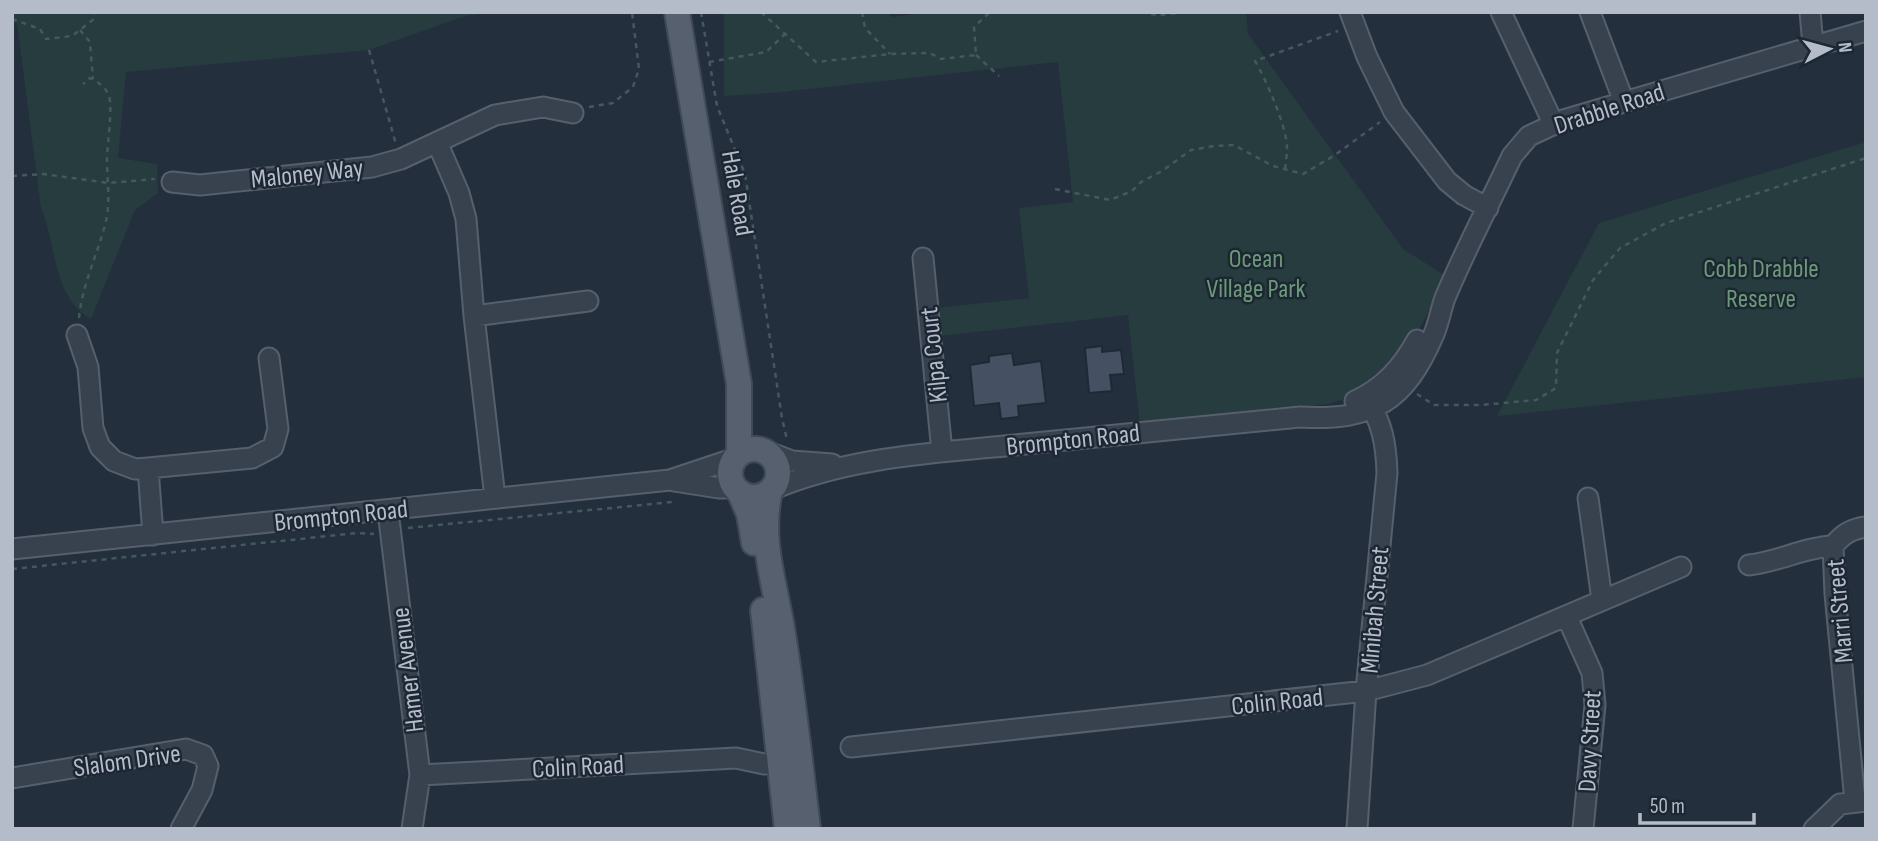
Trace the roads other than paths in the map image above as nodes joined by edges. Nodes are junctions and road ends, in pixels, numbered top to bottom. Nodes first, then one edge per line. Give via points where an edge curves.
1 (677, 12) edge
2 (1501, 12) edge
3 (1590, 12) edge
4 (1810, 12) edge
5 (1353, 19) edge
6 (1866, 31) edge
7 (1813, 45) junction
8 (1624, 102) junction
9 (573, 113) road end
10 (1553, 124) junction
11 (437, 142) junction
12 (172, 182) road end
13 (1488, 208) junction
14 (923, 258) dead end
15 (1445, 299) junction
16 (588, 301) dead end
17 (474, 316) junction
18 (77, 335) road end
19 (269, 358) dead end
20 (739, 384) junction
21 (1370, 402) junction
22 (774, 449) junction
23 (942, 452) junction
24 (736, 456) junction
25 (847, 465) junction
26 (148, 468) junction
27 (670, 480) junction
28 (737, 490) junction
29 (771, 490) junction
30 (495, 498) junction
31 (1588, 498) dead end
32 (388, 511) junction
33 (1866, 527) edge
34 (153, 535) junction
35 (1833, 545) junction
36 (12, 549) edge
37 (1749, 565) dead end
38 (1681, 567) dead end
39 (1602, 600) junction
40 (1567, 617) junction
41 (1366, 691) junction
42 (851, 747) dead end
43 (790, 755) junction
44 (420, 775) junction
45 (12, 778) edge
46 (1861, 801) edge
47 (181, 829) edge
48 (412, 829) edge
49 (787, 829) edge
50 (808, 829) edge
51 (1357, 829) edge
52 (1583, 829) edge
53 (1814, 829) edge

1 - 20 main road, Hale Road
2 - 10 street
3 - 8 street
4 - 7 street
5 - 13 street via 1394,112 1447,181
6 - 7 street, Drabble Road
7 - 8 street, Drabble Road
8 - 10 street, Drabble Road
9 - 11 street, Maloney Way via 543,107 495,115
10 - 13 street, Drabble Road via 1529,136 1512,156
11 - 12 street, Maloney Way via 372,167 200,185
11 - 17 street via 466,219
13 - 15 street, Drabble Road
14 - 23 street, Kilpa Court
15 - 21 street, Drabble Road
15 - 21 street, Drabble Road via 1434,334 1405,385 1390,398
16 - 17 street
17 - 30 street
18 - 26 street via 88,367 93,428 100,447 114,461 135,469
19 - 26 street via 278,429 273,447 252,458
20 - 22 main road, Hale Road
20 - 24 main road, Hale Road
21 - 23 street, Brompton Road via 1300,417
21 - 41 street, Minibah Street via 1386,441 1387,473
22 - 24 main road via 748,449
22 - 25 street, Brompton Road via 792,461
22 - 29 main road via 778,474
23 - 25 street, Brompton Road
24 - 27 street, Brompton Road
24 - 28 main road via 729,468
25 - 29 street, Brompton Road
26 - 34 street
27 - 28 street, Brompton Road
27 - 30 street, Brompton Road
28 - 29 main road via 756,497
28 - 43 main road via 749,514
29 - 43 main road via 765,540 782,627
30 - 32 street, Brompton Road
31 - 39 street
32 - 34 street, Brompton Road
32 - 44 street, Hamer Avenue
33 - 35 street via 1843,534
34 - 36 street, Brompton Road
35 - 37 street
35 - 46 street, Marri Street
38 - 39 street, Colin Road
39 - 40 street, Colin Road
40 - 41 street, Colin Road via 1427,674
40 - 52 street, Davy Street via 1592,673 1595,705
41 - 42 street, Colin Road
41 - 51 street, Minibah Street
43 - 44 street, Colin Road via 764,764 736,758
43 - 49 main road
43 - 50 main road
44 - 48 street, Hamer Avenue
45 - 47 street, Slalom Drive via 186,749 203,755 208,766 202,790
46 - 53 street via 1840,804

